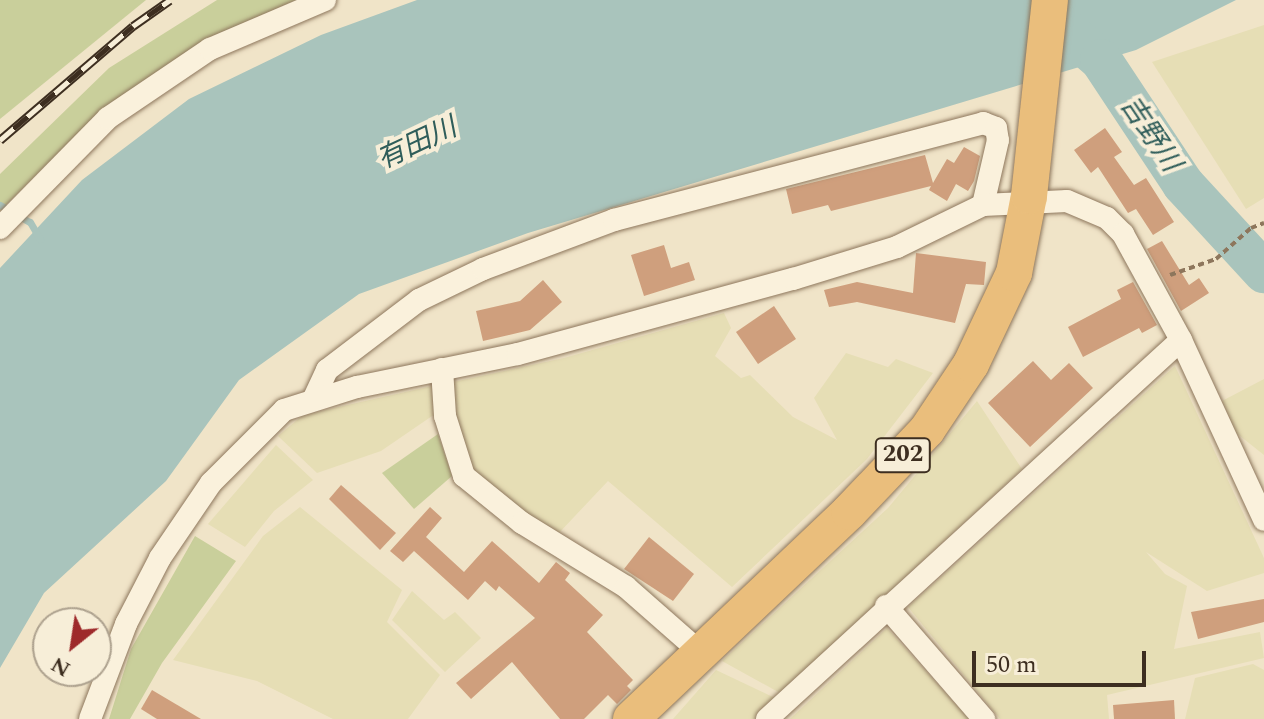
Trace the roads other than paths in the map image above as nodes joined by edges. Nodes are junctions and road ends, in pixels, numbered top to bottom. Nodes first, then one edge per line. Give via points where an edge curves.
1 (325, 0) edge
2 (1050, 0) edge
3 (1029, 200) junction
4 (983, 205) junction
5 (0, 228) edge
6 (1181, 340) junction
7 (442, 369) junction
8 (314, 398) junction
9 (1264, 520) edge
10 (886, 606) junction
11 (701, 653) junction
12 (90, 719) edge
13 (631, 719) edge
14 (767, 719) edge
15 (984, 719) edge

1 - 5 street via 210,49 108,118
2 - 3 highway, 202
3 - 4 street
3 - 6 street via 1067,201 1107,218 1123,234
3 - 11 highway, 202 via 1014,273 996,315 927,430
4 - 7 street via 882,252 518,354
4 - 8 street via 998,140 996,128 983,123 614,220 483,269 419,300 327,370
6 - 9 street
6 - 10 street
7 - 8 street
7 - 11 street via 445,416 464,476 522,523 626,587
8 - 12 street via 284,410 211,483 160,558 132,611
10 - 14 street
10 - 15 street
11 - 13 highway, 202

